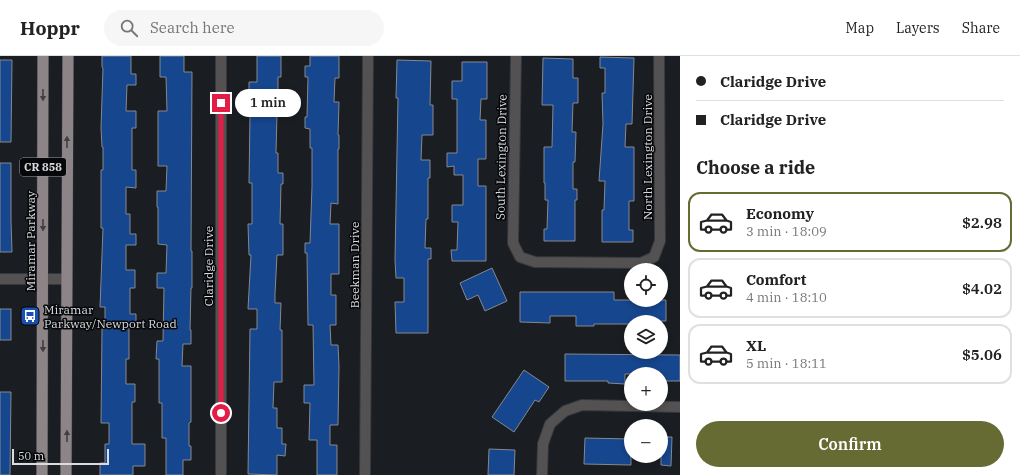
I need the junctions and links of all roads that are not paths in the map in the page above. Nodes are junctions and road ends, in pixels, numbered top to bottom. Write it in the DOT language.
graph roads {
  1 [pos="43,56"];
  2 [pos="68,56"];
  3 [pos="221,56"];
  4 [pos="368,56"];
  5 [pos="516,56"];
  6 [pos="659,56"];
  7 [pos="654,257"];
  8 [pos="0,278"];
  9 [pos="43,279"];
  10 [pos="67,279"];
  11 [pos="680,407"];
  12 [pos="42,475"];
  13 [pos="66,475"];
  14 [pos="221,475"];
  15 [pos="365,475"];
  16 [pos="542,475"];
  1 -- 9 [label="main road, Miramar Parkway / CR 858, one-way"];
  10 -- 2 [label="main road, CR 858, one-way"];
  3 -- 14 [label="street, Claridge Drive"];
  4 -- 15 [label="street, Beekman Drive"];
  5 -- 7 [label="street, South Lexington Drive"];
  6 -- 7 [label="street, North Lexington Drive"];
  8 -- 9 [label="street"];
  9 -- 10 [label="street"];
  9 -- 12 [label="main road, Miramar Parkway / CR 858, one-way"];
  13 -- 10 [label="main road, CR 858, one-way"];
  11 -- 16 [label="street"];
}
